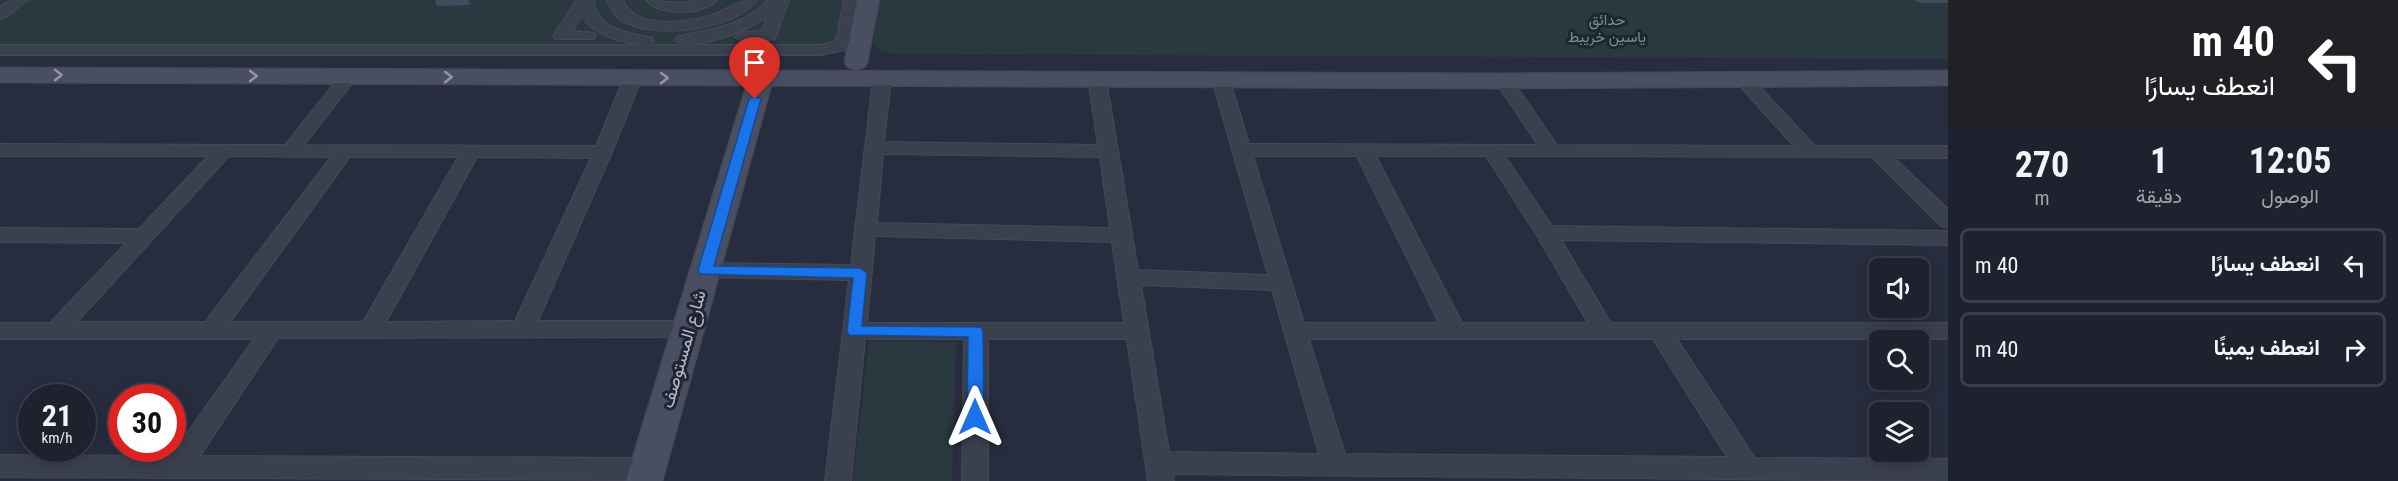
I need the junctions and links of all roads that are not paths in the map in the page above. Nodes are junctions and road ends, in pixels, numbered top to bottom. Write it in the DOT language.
graph roads {
  1 [pos="20,0"];
  2 [pos="585,0"];
  3 [pos="615,0"];
  4 [pos="709,0"];
  5 [pos="749,0"];
  6 [pos="779,0"];
  7 [pos="852,0"];
  8 [pos="868,0"];
  9 [pos="659,3"];
  10 [pos="0,14"];
  11 [pos="635,21"];
  12 [pos="669,26"];
  13 [pos="618,35"];
  14 [pos="658,41"];
  15 [pos="0,50"];
  16 [pos="0,58"];
  17 [pos="118,59"];
  18 [pos="856,62"];
  19 [pos="1948,64"];
  20 [pos="551,69"];
  21 [pos="1021,71"];
  22 [pos="1851,71"];
  23 [pos="0,75"];
  24 [pos="98,75"];
  25 [pos="349,76"];
  26 [pos="633,78"];
  27 [pos="761,78"];
  28 [pos="1948,78"];
  29 [pos="882,79"];
  30 [pos="1097,79"];
  31 [pos="1743,79"];
  32 [pos="1221,80"];
  33 [pos="1504,81"];
  34 [pos="874,148"];
  35 [pos="0,150"];
  36 [pos="1242,150"];
  37 [pos="1363,150"];
  38 [pos="224,151"];
  39 [pos="290,151"];
  40 [pos="345,151"];
  41 [pos="1108,151"];
  42 [pos="1492,151"];
  43 [pos="1551,151"];
  44 [pos="1809,151"];
  45 [pos="1876,151"];
  46 [pos="470,152"];
  47 [pos="603,152"];
  48 [pos="1948,152"];
  49 [pos="1948,220"];
  50 [pos="865,229"];
  51 [pos="1546,233"];
  52 [pos="0,235"];
  53 [pos="1122,235"];
  54 [pos="143,236"];
  55 [pos="1948,237"];
  56 [pos="705,270"];
  57 [pos="860,273"];
  58 [pos="1128,277"];
  59 [pos="1281,283"];
  60 [pos="523,329"];
  61 [pos="688,329"];
  62 [pos="272,330"];
  63 [pos="370,330"];
  64 [pos="0,331"];
  65 [pos="56,331"];
  66 [pos="211,331"];
  67 [pos="854,331"];
  68 [pos="976,331"];
  69 [pos="1137,331"];
  70 [pos="1296,331"];
  71 [pos="1455,331"];
  72 [pos="1604,331"];
  73 [pos="1660,331"];
  74 [pos="1948,332"];
  75 [pos="1335,465"];
  76 [pos="0,466"];
  77 [pos="179,466"];
  78 [pos="1748,468"];
  79 [pos="1948,470"];
  80 [pos="1159,472"];
  81 [pos="1848,474"];
  82 [pos="445,475"];
  83 [pos="646,475"];
  84 [pos="838,481"];
  85 [pos="975,481"];
  1 -- 10 [label="street"];
  2 -- 13 [label="street"];
  2 -- 13 [label="street"];
  3 -- 11 [label="street"];
  4 -- 9 [label="street"];
  5 -- 12 [label="street"];
  6 -- 14 [label="street"];
  7 -- 15 [label="street"];
  8 -- 18 [label="street"];
  9 -- 11 [label="street"];
  11 -- 12 [label="street"];
  12 -- 14 [label="street"];
  13 -- 14 [label="street"];
  16 -- 17 [label="street"];
  17 -- 20 [label="street"];
  17 -- 24 [label="street"];
  18 -- 20 [label="street"];
  18 -- 21 [label="street"];
  19 -- 22 [label="street"];
  25 -- 20 [label="street, one-way"];
  20 -- 26 [label="street"];
  21 -- 22 [label="street"];
  21 -- 29 [label="street"];
  21 -- 30 [label="street"];
  22 -- 28 [label="street"];
  22 -- 31 [label="street"];
  23 -- 24 [label="street, one-way"];
  24 -- 25 [label="street, one-way"];
  25 -- 39 [label="street"];
  26 -- 27 [label="street, one-way"];
  26 -- 47 [label="street"];
  27 -- 29 [label="street"];
  27 -- 56 [label="street, شارع المستوصف"];
  29 -- 34 [label="street"];
  30 -- 32 [label="street"];
  30 -- 41 [label="street"];
  31 -- 33 [label="street"];
  31 -- 44 [label="street"];
  32 -- 33 [label="street"];
  32 -- 36 [label="street"];
  33 -- 43 [label="street"];
  34 -- 41 [label="street"];
  34 -- 50 [label="street"];
  35 -- 38 [label="street"];
  36 -- 37 [label="street"];
  36 -- 59 [label="street"];
  37 -- 42 [label="street"];
  37 -- 71 [label="street"];
  38 -- 39 [label="street"];
  38 -- 54 [label="street"];
  39 -- 40 [label="street"];
  40 -- 46 [label="street"];
  40 -- 66 [label="street"];
  41 -- 53 [label="street"];
  42 -- 43 [label="street"];
  42 -- 51 [label="street"];
  43 -- 44 [label="street"];
  44 -- 45 [label="street"];
  45 -- 48 [label="street"];
  45 -- 49 [label="street"];
  46 -- 47 [label="street"];
  46 -- 63 [label="street"];
  47 -- 60 [label="street"];
  50 -- 53 [label="street"];
  50 -- 57 [label="street"];
  51 -- 55 [label="street"];
  51 -- 72 [label="street"];
  52 -- 54 [label="street"];
  53 -- 58 [label="street"];
  54 -- 65 [label="street"];
  56 -- 57 [label="street"];
  56 -- 61 [label="street, شارع المستوصف"];
  57 -- 67 [label="street"];
  58 -- 59 [label="street"];
  58 -- 69 [label="street"];
  59 -- 70 [label="street"];
  60 -- 61 [label="street"];
  60 -- 63 [label="street"];
  61 -- 83 [label="street, شارع المستوصف"];
  62 -- 63 [label="street"];
  62 -- 66 [label="street"];
  62 -- 77 [label="street"];
  64 -- 65 [label="street"];
  65 -- 66 [label="street"];
  67 -- 68 [label="street"];
  67 -- 84 [label="street"];
  68 -- 69 [label="street"];
  68 -- 85 [label="street"];
  69 -- 80 [label="street"];
  70 -- 71 [label="street"];
  70 -- 75 [label="street"];
  71 -- 72 [label="street"];
  72 -- 73 [label="street"];
  73 -- 74 [label="street"];
  73 -- 78 [label="street"];
  75 -- 78 [label="street"];
  75 -- 80 [label="street"];
  76 -- 77 [label="street"];
  77 -- 82 [label="street"];
  78 -- 81 [label="street"];
  79 -- 81 [label="street"];
  82 -- 83 [label="street"];
}
